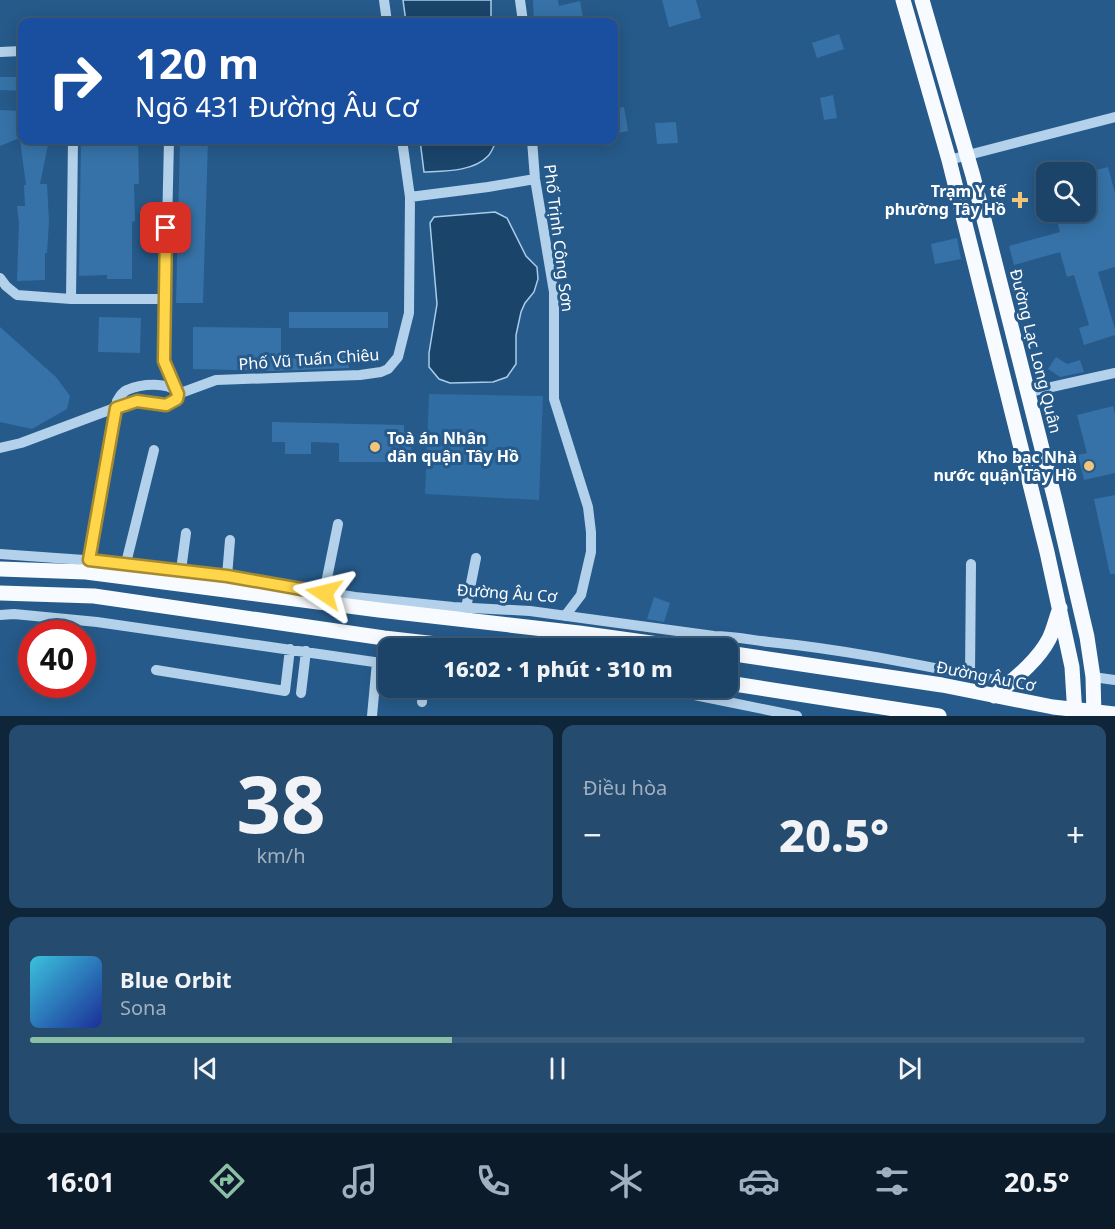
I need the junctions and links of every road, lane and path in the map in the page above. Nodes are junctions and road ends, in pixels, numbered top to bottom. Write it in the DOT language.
graph roads {
  1 [pos="384,0"];
  2 [pos="520,0"];
  3 [pos="903,0"];
  4 [pos="922,0"];
  5 [pos="386,18"];
  6 [pos="522,18"];
  7 [pos="18,51"];
  8 [pos="0,52"];
  9 [pos="1115,117"];
  10 [pos="74,144"];
  11 [pos="169,144"];
  12 [pos="403,144"];
  13 [pos="532,144"];
  14 [pos="967,155"];
  15 [pos="949,160"];
  16 [pos="535,178"];
  17 [pos="410,196"];
  18 [pos="0,278"];
  19 [pos="71,299"];
  20 [pos="164,300"];
  21 [pos="1115,373"];
  22 [pos="1029,392"];
  23 [pos="178,394"];
  24 [pos="116,408"];
  25 [pos="0,448"];
  26 [pos="154,450"];
  27 [pos="338,525"];
  28 [pos="186,533"];
  29 [pos="231,540"];
  30 [pos="0,554"];
  31 [pos="476,558"];
  32 [pos="126,563"];
  33 [pos="971,564"];
  34 [pos="88,566"];
  35 [pos="0,569"];
  36 [pos="182,570"];
  37 [pos="227,576"];
  38 [pos="0,593"];
  39 [pos="324,593"];
  40 [pos="466,608"];
  41 [pos="1060,608"];
  42 [pos="0,615"];
  43 [pos="565,616"];
  44 [pos="384,638"];
  45 [pos="565,638"];
  46 [pos="290,649"];
  47 [pos="306,651"];
  48 [pos="738,654"];
  49 [pos="378,662"];
  50 [pos="156,670"];
  51 [pos="970,675"];
  52 [pos="1093,677"];
  53 [pos="1115,680"];
  54 [pos="1010,682"];
  55 [pos="738,685"];
  56 [pos="378,687"];
  57 [pos="301,693"];
  58 [pos="994,696"];
  59 [pos="422,698"];
  60 [pos="709,698"];
  61 [pos="422,702"];
  62 [pos="1075,713"];
  63 [pos="1094,713"];
  64 [pos="1115,714"];
  65 [pos="372,716"];
  66 [pos="797,716"];
  67 [pos="939,716"];
  1 -- 5 [label="street"];
  2 -- 6 [label="street"];
  3 -- 15 [label="main road"];
  4 -- 14 [label="main road, Đường Lạc Long Quân"];
  7 -- 8 [label="street"];
  9 -- 14 [label="street"];
  10 -- 19 [label="street"];
  11 -- 20 [label="street"];
  12 -- 17 [label="street, Phố Vũ Tuấn Chiêu"];
  13 -- 16 [label="street, Phố Trịnh Công Sơn"];
  14 -- 15 [label="street"];
  14 -- 22 [label="main road, Đường Lạc Long Quân"];
  15 -- 41 [label="main road"];
  16 -- 17 [label="street"];
  16 -- 43 [label="street, Phố Trịnh Công Sơn"];
  17 -- 23 [label="street, Phố Vũ Tuấn Chiêu"];
  18 -- 19 [label="street"];
  19 -- 20 [label="street"];
  20 -- 23 [label="street"];
  21 -- 22 [label="street"];
  22 -- 52 [label="main road, Đường Lạc Long Quân"];
  23 -- 24 [label="street, Phố Vũ Tuấn Chiêu"];
  23 -- 24 [label="street"];
  24 -- 25 [label="street"];
  24 -- 34 [label="street"];
  26 -- 32 [label="street"];
  27 -- 39 [label="street"];
  28 -- 36 [label="street"];
  29 -- 37 [label="street"];
  30 -- 34 [label="street, Đường Âu Cơ"];
  31 -- 40 [label="street"];
  32 -- 34 [label="street, Đường Âu Cơ"];
  32 -- 36 [label="street, Đường Âu Cơ"];
  33 -- 51 [label="street"];
  34 -- 35 [label="main road, Đường Âu Cơ"];
  34 -- 45 [label="main road, Đường Âu Cơ"];
  36 -- 37 [label="street, Đường Âu Cơ"];
  37 -- 39 [label="street, Đường Âu Cơ"];
  38 -- 44 [label="main road"];
  39 -- 40 [label="street, Đường Âu Cơ"];
  40 -- 43 [label="street, Đường Âu Cơ"];
  41 -- 54 [label="main road"];
  41 -- 62 [label="main road"];
  42 -- 46 [label="street"];
  43 -- 51 [label="street, Đường Âu Cơ"];
  46 -- 47 [label="street"];
  46 -- 50 [label="street"];
  47 -- 49 [label="street"];
  47 -- 57 [label="street"];
  48 -- 58 [label="main road, Đường Âu Cơ"];
  51 -- 54 [label="street, Đường Âu Cơ"];
  52 -- 53 [label="street"];
  52 -- 63 [label="main road, Đường Lạc Long Quân"];
  54 -- 58 [label="main road"];
  55 -- 67 [label="main road"];
  56 -- 65 [label="street"];
  58 -- 62 [label="main road, Đường Âu Cơ"];
  59 -- 61 [label="street"];
  60 -- 66 [label="street"];
  62 -- 63 [label="main road, Đường Âu Cơ"];
  63 -- 64 [label="main road, Đường Âu Cơ"];
}
